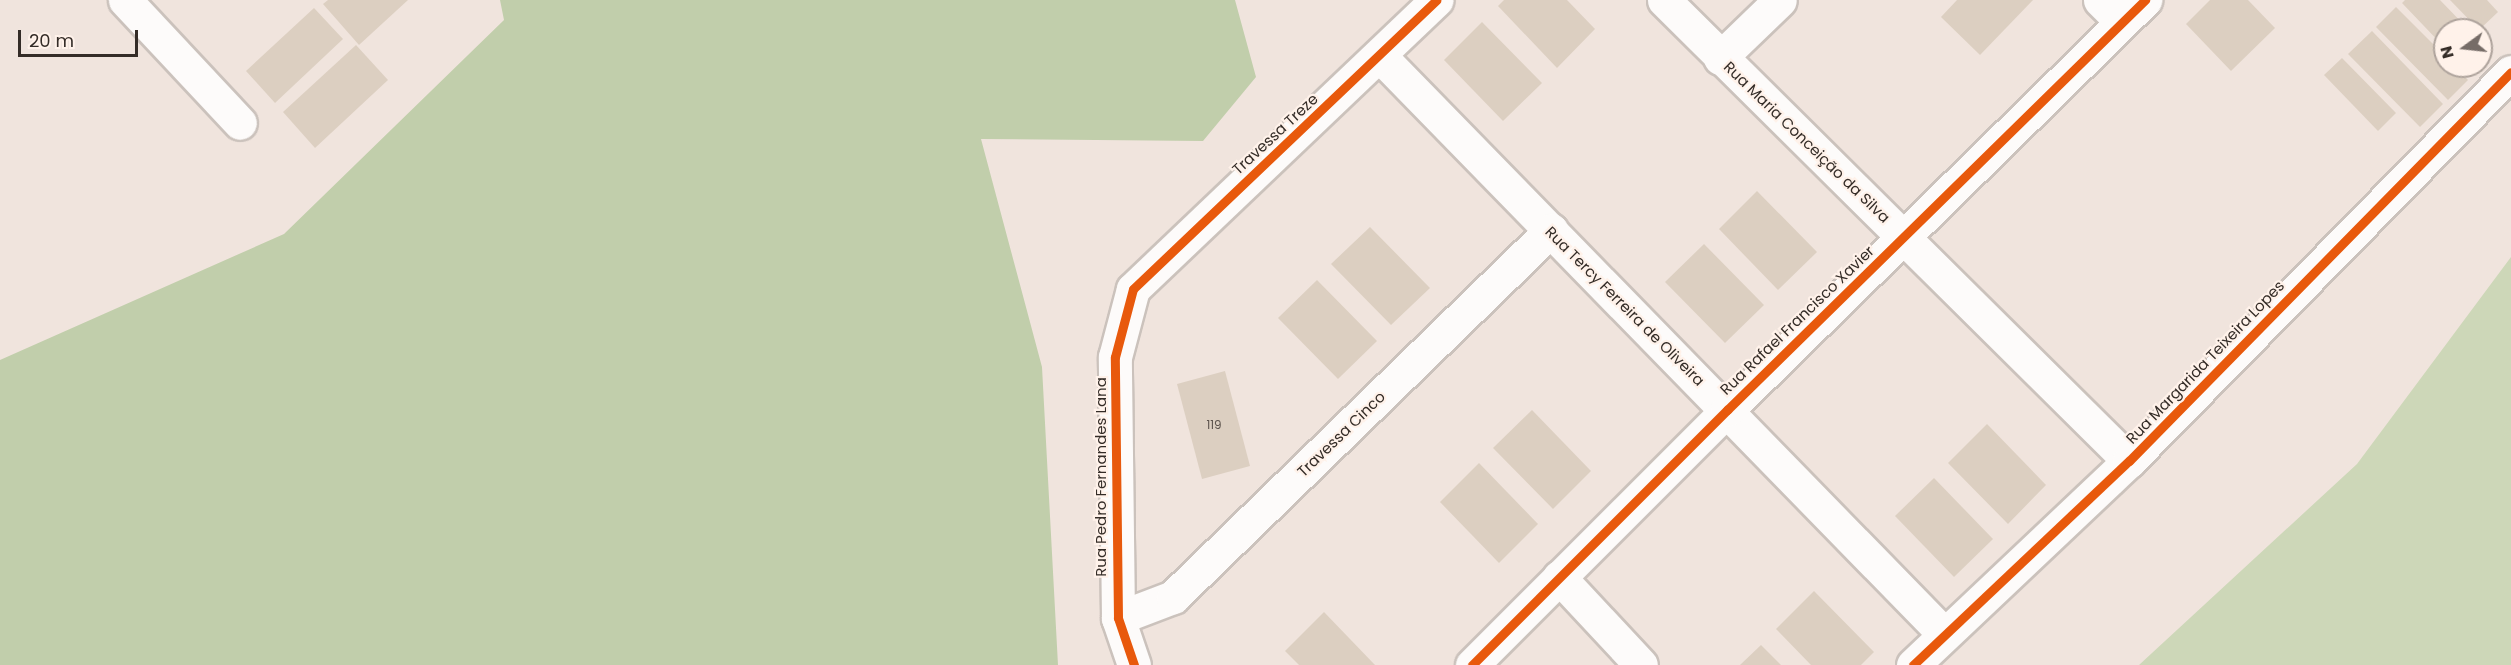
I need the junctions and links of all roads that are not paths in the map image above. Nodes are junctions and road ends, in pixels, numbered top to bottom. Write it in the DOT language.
graph roads {
  1 [pos="125,0"];
  2 [pos="1436,0"];
  3 [pos="1664,0"];
  4 [pos="1780,0"];
  5 [pos="2123,7"];
  6 [pos="1380,56"];
  7 [pos="1720,58"];
  8 [pos="2511,72"];
  9 [pos="240,123"];
  10 [pos="1551,230"];
  11 [pos="1904,236"];
  12 [pos="1133,289"];
  13 [pos="1727,410"];
  14 [pos="2129,461"];
  15 [pos="1560,577"];
  16 [pos="1118,618"];
  17 [pos="1944,634"];
  18 [pos="1134,665"];
  19 [pos="1472,665"];
  20 [pos="1641,665"];
  21 [pos="1913,665"];
  1 -- 9 [label="street"];
  2 -- 6 [label="street, Travessa Treze"];
  3 -- 7 [label="street, Rua Maria Conceição da Silva"];
  4 -- 7 [label="street"];
  5 -- 11 [label="street, Rua Rafael Francisco Xavier"];
  6 -- 10 [label="street, Rua Tercy Ferreira de Oliveira"];
  6 -- 12 [label="street, Travessa Treze"];
  7 -- 11 [label="street, Rua Maria Conceição da Silva"];
  8 -- 14 [label="street, Rua Margarida Teixeira Lopes"];
  10 -- 13 [label="street, Rua Tercy Ferreira de Oliveira"];
  10 -- 16 [label="street, Travessa Cinco"];
  11 -- 13 [label="street, Rua Rafael Francisco Xavier"];
  11 -- 14 [label="street, Rua Maria Conceição da Silva"];
  12 -- 16 [label="street, Rua Pedro Fernandes Lana"];
  13 -- 15 [label="street, Rua Rafael Francisco Xavier"];
  13 -- 17 [label="street, Rua Tercy Ferreira de Oliveira"];
  14 -- 17 [label="street, Rua Margarida Teixeira Lopes"];
  15 -- 19 [label="street, Rua Rafael Francisco Xavier"];
  15 -- 20 [label="street"];
  16 -- 18 [label="street, Rua Pedro Fernandes Lana"];
  17 -- 21 [label="street, Rua Margarida Teixeira Lopes"];
}
